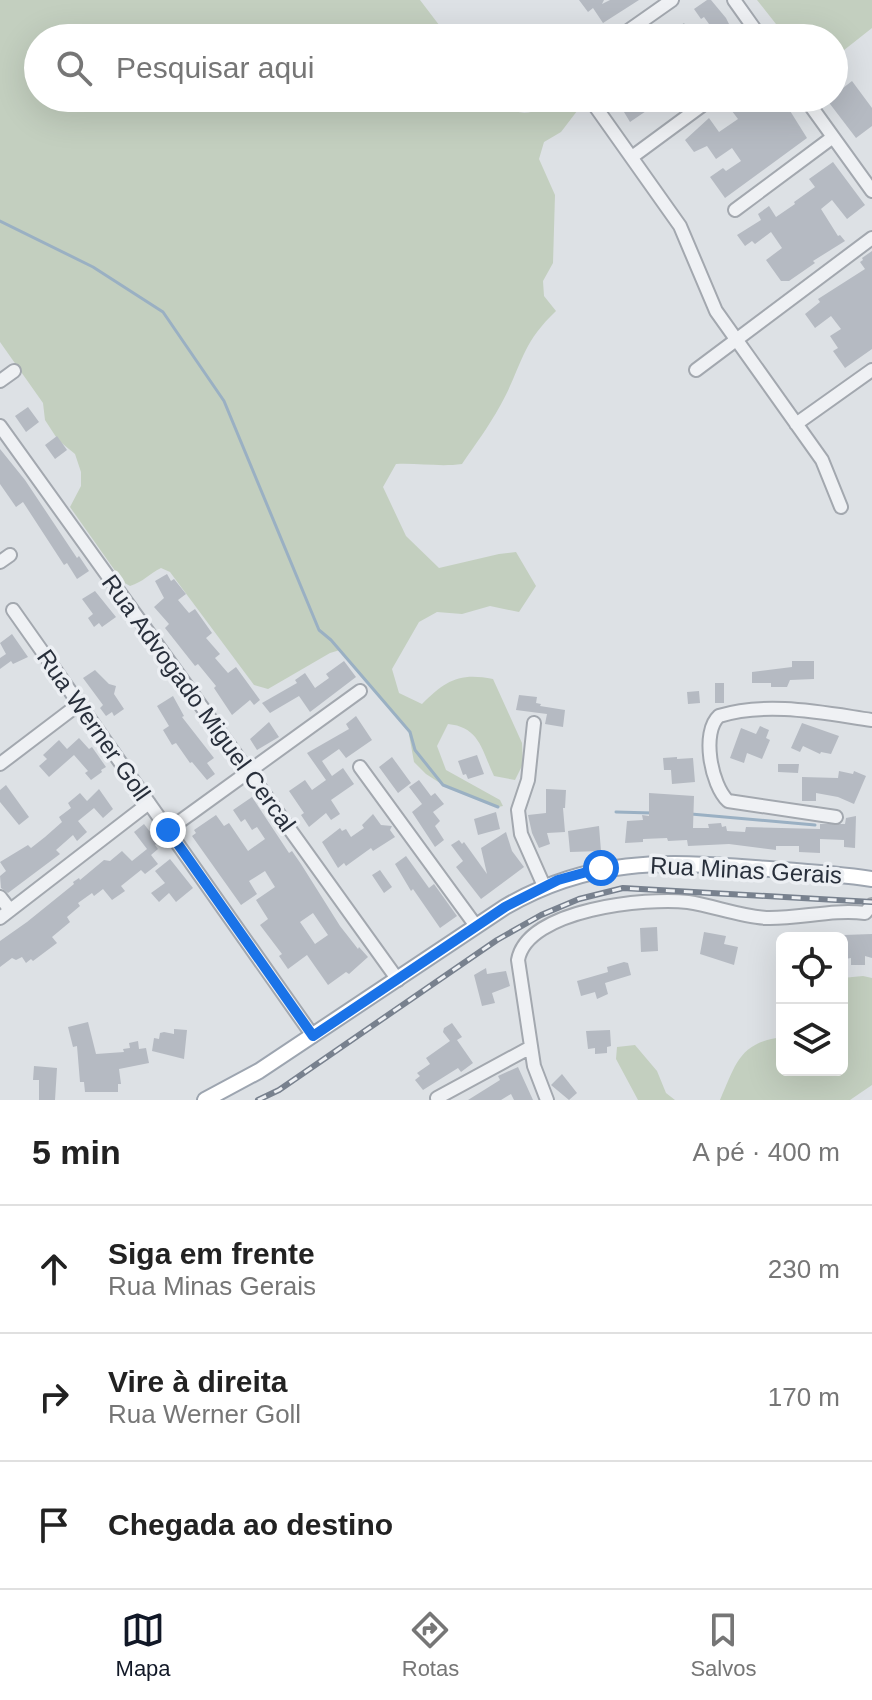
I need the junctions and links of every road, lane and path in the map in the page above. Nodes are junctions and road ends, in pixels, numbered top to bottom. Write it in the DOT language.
graph roads {
  1 [pos="672,0"];
  2 [pos="734,0"];
  3 [pos="638,24"];
  4 [pos="751,24"];
  5 [pos="599,112"];
  6 [pos="693,112"];
  7 [pos="815,112"];
  8 [pos="833,137"];
  9 [pos="632,157"];
  10 [pos="872,191"];
  11 [pos="735,210"];
  12 [pos="872,238"];
  13 [pos="736,341"];
  14 [pos="696,370"];
  15 [pos="872,370"];
  16 [pos="14,371"];
  17 [pos="0,381"];
  18 [pos="796,424"];
  19 [pos="0,426"];
  20 [pos="841,507"];
  21 [pos="13,610"];
  22 [pos="360,691"];
  23 [pos="79,704"];
  24 [pos="872,720"];
  25 [pos="534,723"];
  26 [pos="0,764"];
  27 [pos="360,767"];
  28 [pos="248,771"];
  29 [pos="149,803"];
  30 [pos="836,817"];
  31 [pos="168,830"];
  32 [pos="872,879"];
  33 [pos="544,886"];
  34 [pos="0,897"];
  35 [pos="870,911"];
  36 [pos="5,914"];
  37 [pos="476,926"];
  38 [pos="398,980"];
  39 [pos="313,1036"];
  40 [pos="531,1047"];
  41 [pos="220,1096"];
  42 [pos="437,1098"];
  43 [pos="205,1100"];
  44 [pos="547,1100"];
  1 -- 3 [label="street"];
  2 -- 4 [label="street"];
  5 -- 9 [label="street"];
  6 -- 9 [label="street"];
  7 -- 8 [label="street"];
  8 -- 10 [label="street"];
  8 -- 11 [label="street"];
  9 -- 13 [label="street"];
  12 -- 13 [label="street"];
  13 -- 14 [label="street"];
  13 -- 18 [label="street"];
  15 -- 18 [label="street"];
  16 -- 17 [label="street"];
  18 -- 20 [label="street"];
  19 -- 28 [label="street, Rua Advogado Miguel Cercal"];
  21 -- 23 [label="street, Rua Werner Goll"];
  22 -- 28 [label="street"];
  23 -- 26 [label="street"];
  23 -- 29 [label="street, Rua Werner Goll"];
  24 -- 30 [label="street"];
  25 -- 33 [label="street"];
  27 -- 37 [label="street"];
  28 -- 31 [label="street"];
  28 -- 38 [label="street, Rua Advogado Miguel Cercal"];
  29 -- 31 [label="street, Rua Werner Goll"];
  29 -- 36 [label="street"];
  31 -- 39 [label="street, Rua Werner Goll"];
  32 -- 33 [label="main road, Rua Minas Gerais"];
  33 -- 37 [label="main road, Rua Minas Gerais"];
  34 -- 36 [label="street"];
  35 -- 40 [label="street"];
  37 -- 38 [label="main road, Rua Minas Gerais"];
  38 -- 39 [label="main road, Rua Minas Gerais"];
  39 -- 41 [label="main road, Rua Minas Gerais"];
  40 -- 42 [label="street"];
  40 -- 44 [label="street"];
  41 -- 43 [label="main road, Rua Minas Gerais"];
}
